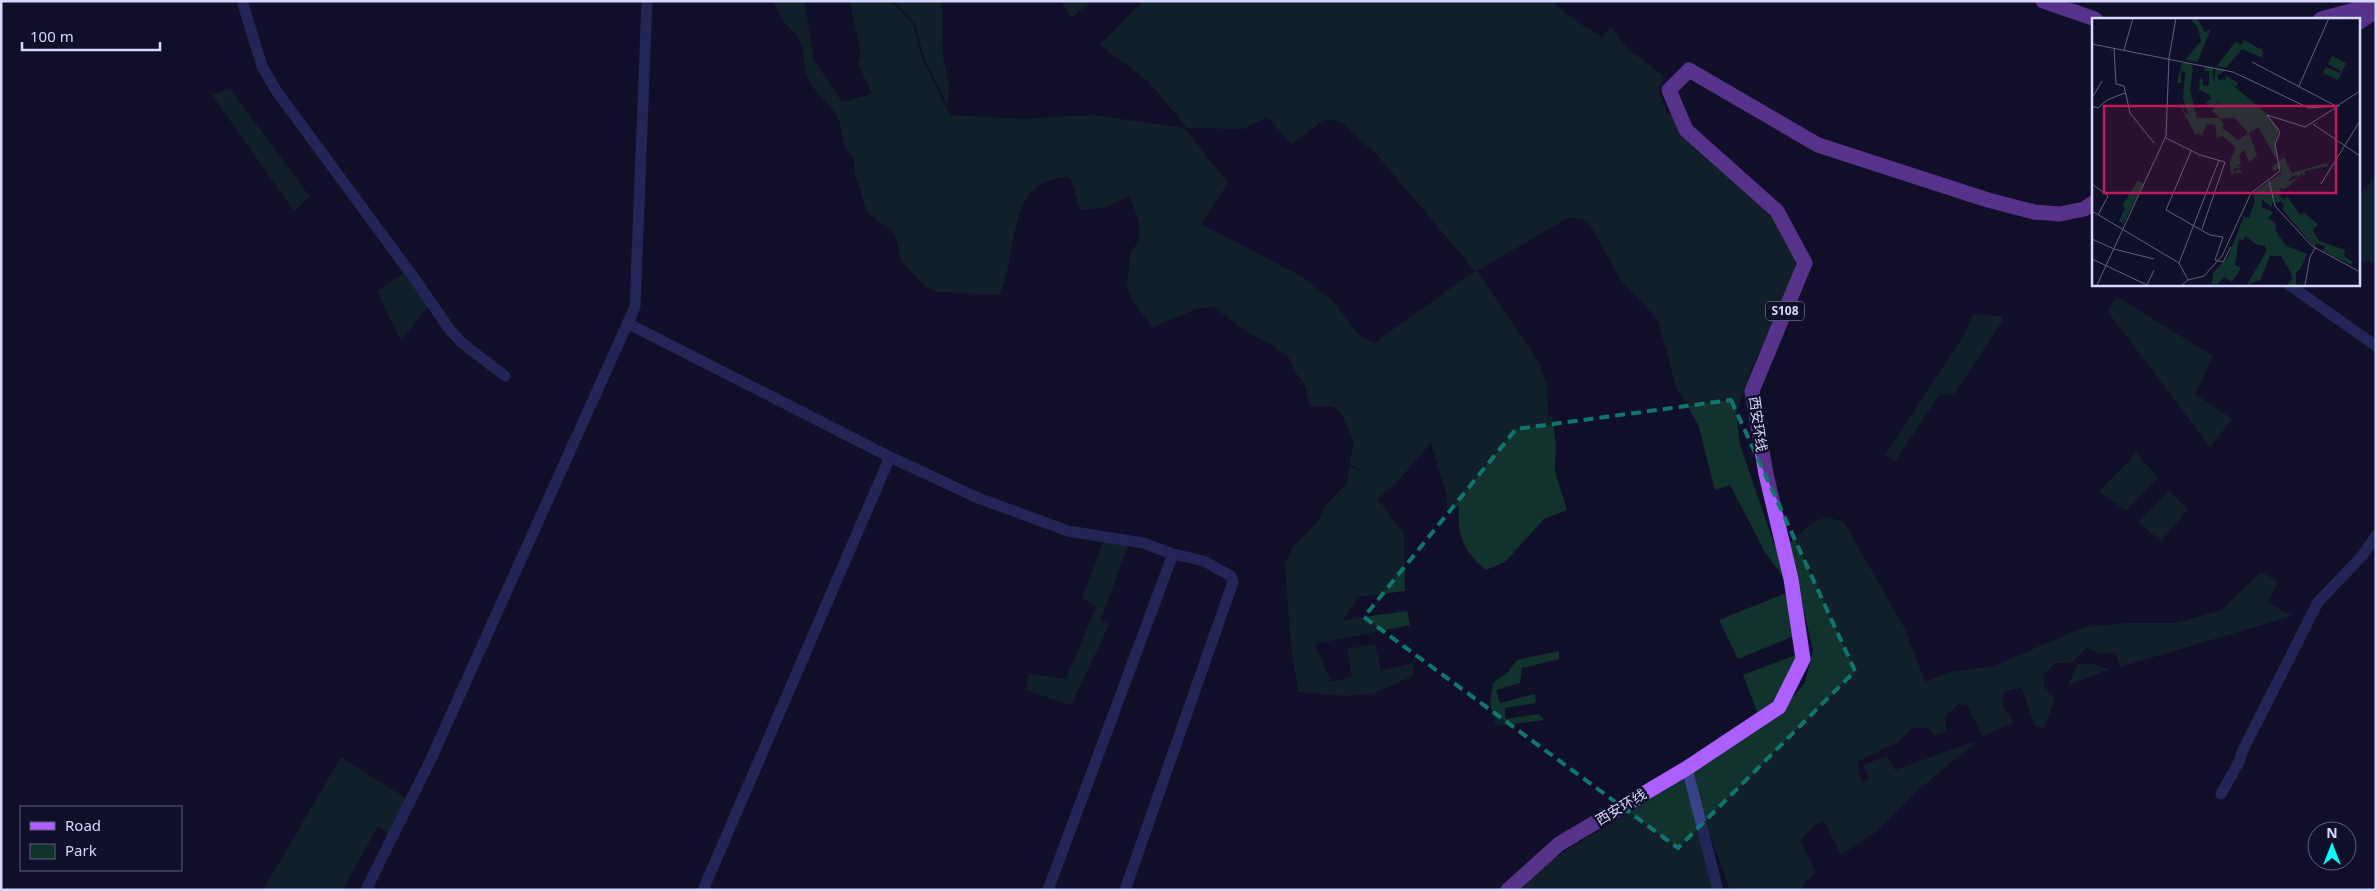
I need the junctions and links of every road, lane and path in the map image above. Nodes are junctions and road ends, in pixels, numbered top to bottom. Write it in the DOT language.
graph roads {
  1 [pos="242,1"];
  2 [pos="647,1"];
  3 [pos="2043,1"];
  4 [pos="2376,4"];
  5 [pos="2376,11"];
  6 [pos="2092,18"];
  7 [pos="2325,18"];
  8 [pos="2360,22"];
  9 [pos="2092,204"];
  10 [pos="2289,285"];
  11 [pos="627,323"];
  12 [pos="2376,346"];
  13 [pos="505,376"];
  14 [pos="890,457"];
  15 [pos="2376,536"];
  16 [pos="1173,554"];
  17 [pos="1687,768"];
  18 [pos="2221,794"];
  19 [pos="366,890"];
  20 [pos="703,890"];
  21 [pos="1048,890"];
  22 [pos="1125,890"];
  23 [pos="1508,890"];
  24 [pos="1718,890"];
  1 -- 13 [label="street"];
  2 -- 11 [label="street"];
  3 -- 6 [label="main road"];
  4 -- 7 [label="main road"];
  5 -- 8 [label="main road"];
  9 -- 17 [label="main road, 西安环线 / S108"];
  10 -- 12 [label="street"];
  11 -- 14 [label="street"];
  11 -- 19 [label="street"];
  14 -- 16 [label="street"];
  14 -- 20 [label="street"];
  15 -- 18 [label="street"];
  16 -- 21 [label="street"];
  16 -- 22 [label="street"];
  17 -- 23 [label="main road, 西安环线 / S108"];
  17 -- 24 [label="street"];
}
